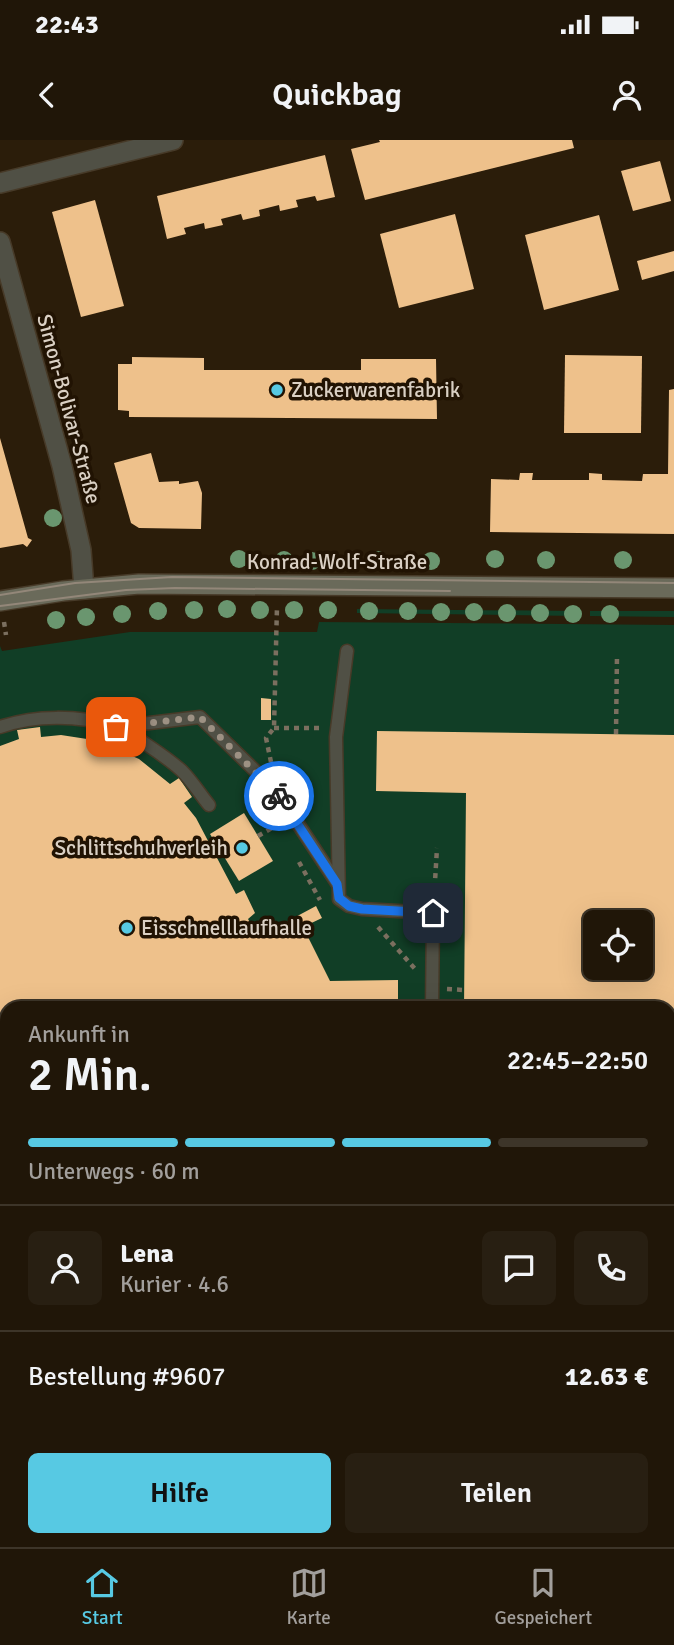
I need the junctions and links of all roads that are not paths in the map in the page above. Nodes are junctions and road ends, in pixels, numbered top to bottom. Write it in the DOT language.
graph roads {
  1 [pos="173,140"];
  2 [pos="0,183"];
  3 [pos="0,242"];
  4 [pos="674,588"];
  5 [pos="84,589"];
  6 [pos="0,601"];
  7 [pos="347,651"];
  8 [pos="0,727"];
  9 [pos="116,727"];
  10 [pos="209,805"];
  11 [pos="337,884"];
  12 [pos="432,1001"];
  1 -- 2 [label="street"];
  3 -- 5 [label="street, Simon-Bolivar-Straße"];
  4 -- 5 [label="main road, Konrad-Wolf-Straße"];
  5 -- 6 [label="main road, Konrad-Wolf-Straße"];
  7 -- 11 [label="lane"];
  8 -- 9 [label="lane"];
  9 -- 10 [label="lane"];
  9 -- 11 [label="lane"];
  11 -- 12 [label="lane"];
}
